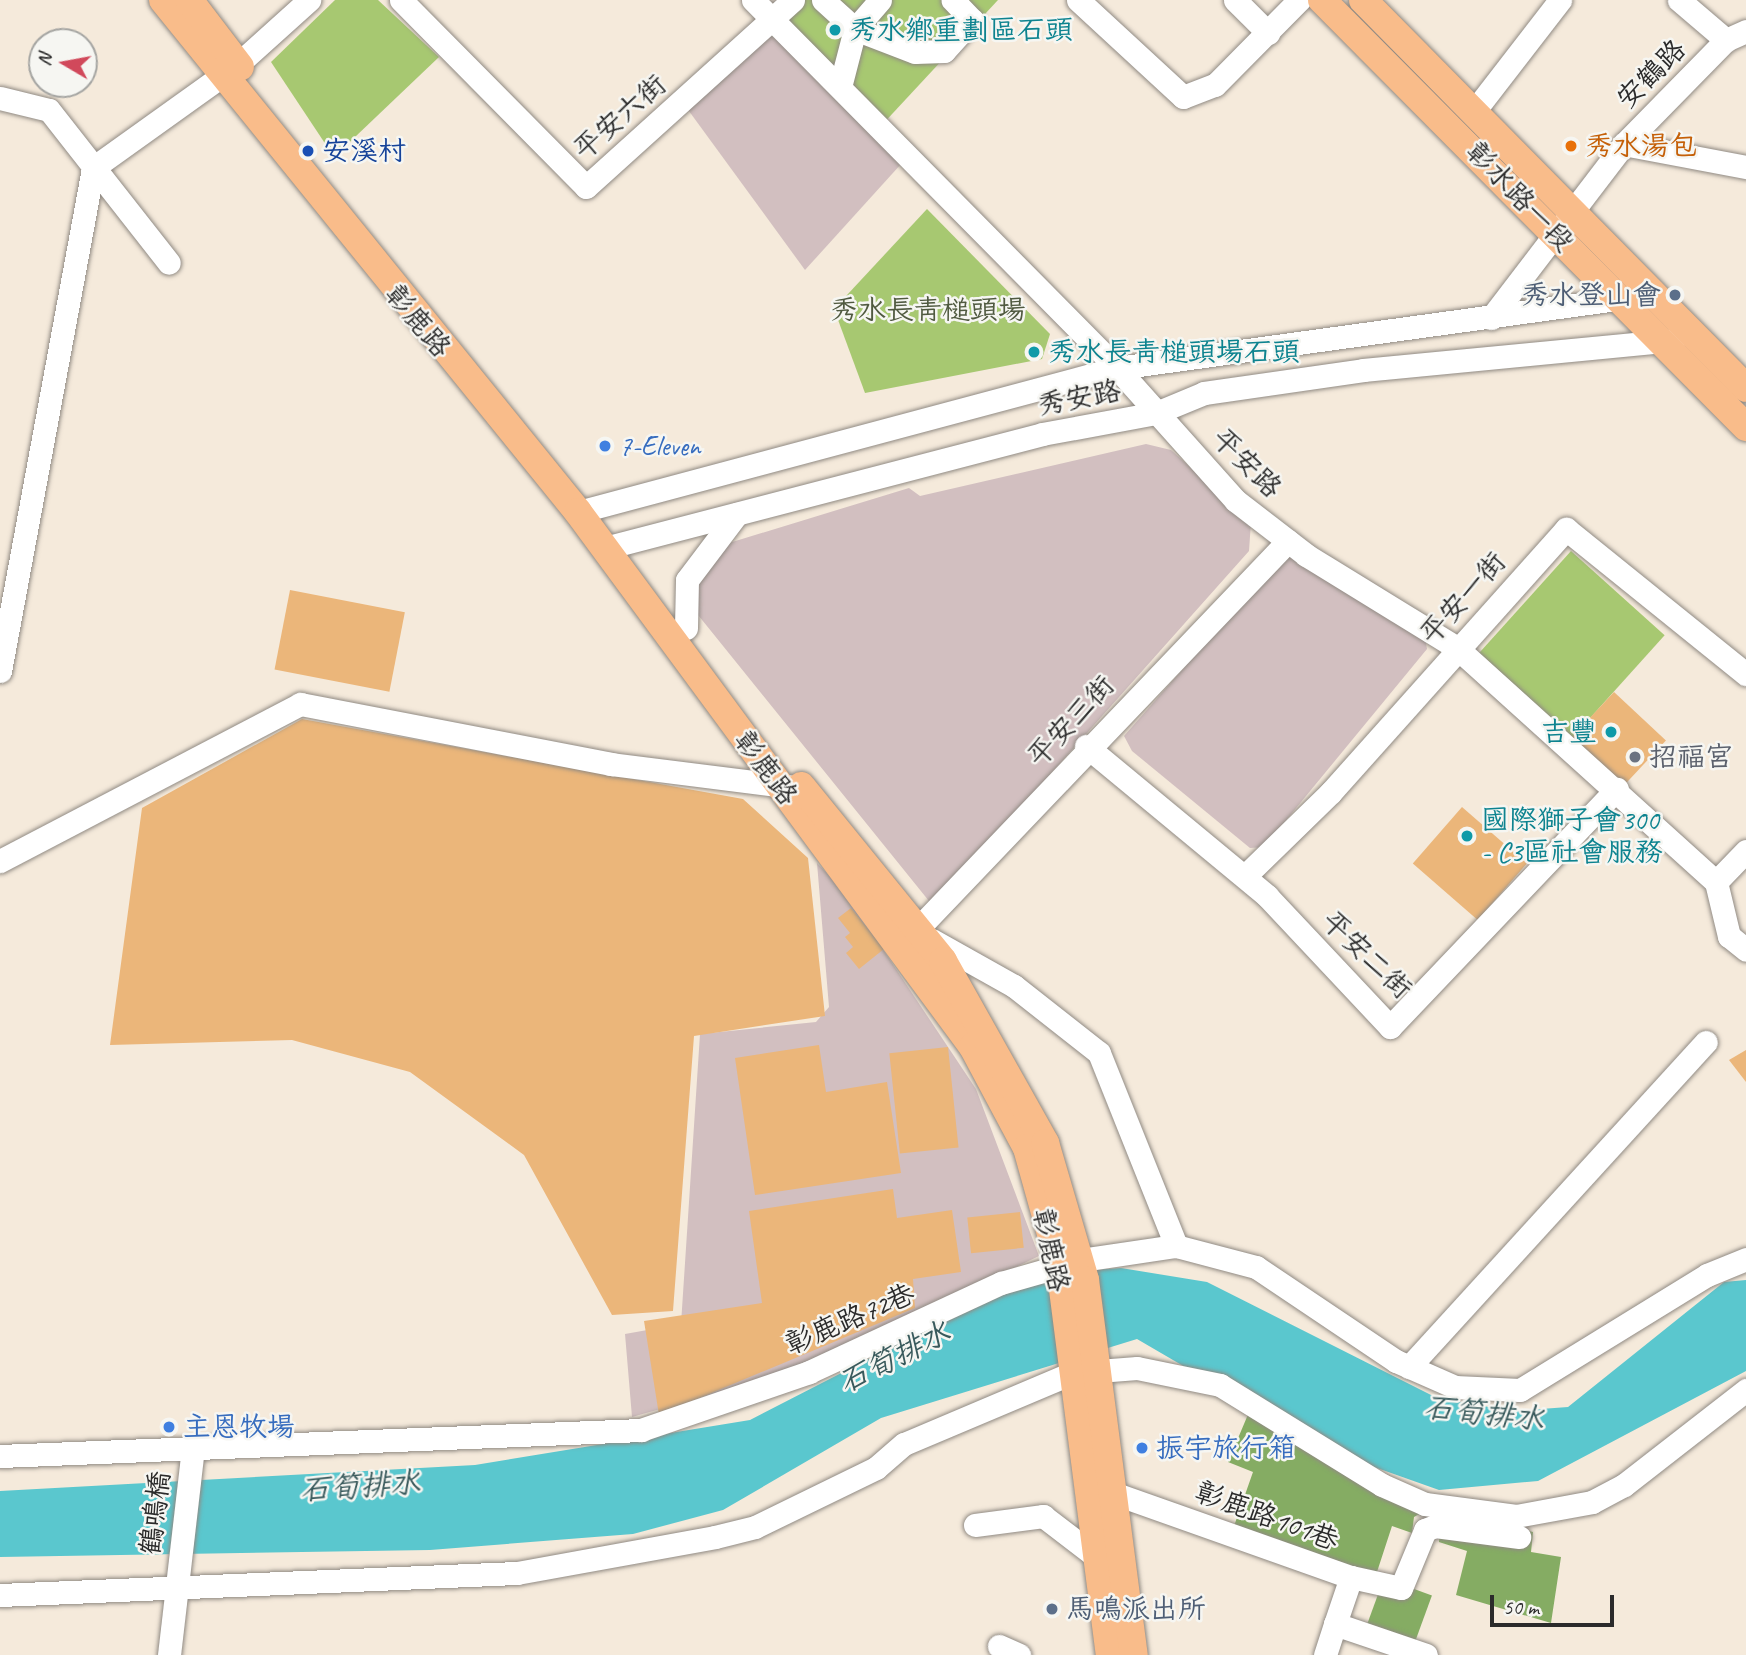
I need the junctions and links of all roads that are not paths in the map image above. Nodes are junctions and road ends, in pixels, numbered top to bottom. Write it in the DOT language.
graph roads {
  1 [pos="163,0"];
  2 [pos="189,0"];
  3 [pos="309,0"];
  4 [pos="401,0"];
  5 [pos="753,0"];
  6 [pos="793,0"];
  7 [pos="823,0"];
  8 [pos="880,0"];
  9 [pos="953,0"];
  10 [pos="1078,0"];
  11 [pos="1235,0"];
  12 [pos="1298,0"];
  13 [pos="1322,0"];
  14 [pos="1363,0"];
  15 [pos="1560,0"];
  16 [pos="1679,0"];
  17 [pos="773,22"];
  18 [pos="855,29"];
  19 [pos="1268,33"];
  20 [pos="1736,35"];
  21 [pos="230,69"];
  22 [pos="840,87"];
  23 [pos="0,98"];
  24 [pos="1475,110"];
  25 [pos="1624,144"];
  26 [pos="1746,167"];
  27 [pos="93,168"];
  28 [pos="1574,213"];
  29 [pos="1555,234"];
  30 [pos="169,263"];
  31 [pos="1655,294"];
  32 [pos="1620,298"];
  33 [pos="1492,318"];
  34 [pos="1696,336"];
  35 [pos="1661,342"];
  36 [pos="1117,368"];
  37 [pos="1742,383"];
  38 [pos="1704,389"];
  39 [pos="1156,413"];
  40 [pos="1746,427"];
  41 [pos="588,509"];
  42 [pos="737,514"];
  43 [pos="1288,541"];
  44 [pos="614,545"];
  45 [pos="686,628"];
  46 [pos="1457,648"];
  47 [pos="0,671"];
  48 [pos="1746,674"];
  49 [pos="1086,746"];
  50 [pos="790,787"];
  51 [pos="1617,789"];
  52 [pos="1746,850"];
  53 [pos="0,860"];
  54 [pos="1245,876"];
  55 [pos="1716,882"];
  56 [pos="911,938"];
  57 [pos="1746,950"];
  58 [pos="1706,1042"];
  59 [pos="1177,1245"];
  60 [pos="1746,1259"];
  61 [pos="1071,1273"];
  62 [pos="1083,1367"];
  63 [pos="1409,1367"];
  64 [pos="1746,1390"];
  65 [pos="193,1447"];
  66 [pos="0,1456"];
  67 [pos="1116,1493"];
  68 [pos="975,1525"];
  69 [pos="1519,1537"];
  70 [pos="1099,1559"];
  71 [pos="1351,1577"];
  72 [pos="176,1586"];
  73 [pos="0,1595"];
  74 [pos="1335,1624"];
  75 [pos="169,1655"];
  76 [pos="1110,1655"];
  77 [pos="1134,1655"];
  78 [pos="1325,1655"];
  79 [pos="1426,1655"];
  1 -- 21 [label="main road, 彰鹿路"];
  2 -- 21 [label="main road, 彰鹿路"];
  3 -- 21 [label="street"];
  4 -- 17 [label="street, 平安六街"];
  5 -- 17 [label="street, 平安路"];
  6 -- 17 [label="street, 平安六街"];
  7 -- 18 [label="street"];
  8 -- 18 [label="street"];
  9 -- 18 [label="street"];
  10 -- 19 [label="street"];
  11 -- 19 [label="street"];
  12 -- 19 [label="street"];
  13 -- 29 [label="main road, 彰水路一段"];
  14 -- 24 [label="main road, 彰水路一段"];
  15 -- 24 [label="street"];
  16 -- 20 [label="street"];
  17 -- 22 [label="street, 平安路"];
  18 -- 22 [label="street"];
  20 -- 25 [label="street, 安鶴路"];
  21 -- 27 [label="street"];
  21 -- 41 [label="main road, 彰鹿路"];
  22 -- 36 [label="street, 平安路"];
  23 -- 27 [label="street"];
  24 -- 28 [label="main road, 彰水路一段"];
  25 -- 26 [label="street"];
  25 -- 28 [label="street, 安鶴路"];
  27 -- 30 [label="street"];
  27 -- 47 [label="street"];
  28 -- 29 [label="street, 安鶴路"];
  28 -- 31 [label="main road, 彰水路一段"];
  29 -- 32 [label="main road, 彰水路一段"];
  29 -- 33 [label="street, 安鶴路"];
  31 -- 32 [label="street, 秀安路"];
  31 -- 34 [label="main road, 彰水路一段"];
  32 -- 33 [label="street, 秀安路"];
  32 -- 35 [label="main road, 彰水路一段"];
  33 -- 36 [label="street, 秀安路"];
  34 -- 35 [label="street, 秀安路"];
  34 -- 37 [label="main road, 彰水路一段"];
  35 -- 38 [label="main road, 彰水路一段"];
  35 -- 39 [label="street, 秀安路"];
  36 -- 39 [label="street, 平安路"];
  36 -- 41 [label="street, 秀安路"];
  37 -- 38 [label="street"];
  38 -- 40 [label="main road, 彰水路一段"];
  39 -- 42 [label="street, 秀安路"];
  39 -- 43 [label="street, 平安路"];
  41 -- 44 [label="main road, 彰鹿路"];
  42 -- 44 [label="street, 秀安路"];
  42 -- 45 [label="street"];
  43 -- 46 [label="street, 平安路"];
  43 -- 49 [label="street, 平安三街"];
  44 -- 45 [label="main road, 彰鹿路"];
  44 -- 50 [label="main road, 彰鹿路"];
  45 -- 50 [label="main road, 彰鹿路"];
  46 -- 48 [label="street, 平安一街"];
  46 -- 51 [label="street, 平安路"];
  46 -- 54 [label="street, 平安一街"];
  49 -- 54 [label="street, 平安二街"];
  49 -- 56 [label="street, 平安三街"];
  50 -- 53 [label="street"];
  50 -- 56 [label="main road, 彰鹿路"];
  51 -- 54 [label="street, 平安二街"];
  51 -- 55 [label="street, 平安路"];
  52 -- 55 [label="street"];
  55 -- 57 [label="street"];
  56 -- 59 [label="street"];
  56 -- 61 [label="main road, 彰鹿路"];
  58 -- 63 [label="street"];
  59 -- 61 [label="street, 彰鹿路72巷"];
  59 -- 63 [label="street"];
  60 -- 63 [label="street"];
  61 -- 62 [label="main road, 彰鹿路"];
  61 -- 65 [label="street, 彰鹿路72巷"];
  62 -- 64 [label="street"];
  62 -- 67 [label="main road, 彰鹿路"];
  62 -- 70 [label="main road, 彰鹿路"];
  62 -- 72 [label="street"];
  65 -- 66 [label="street, 彰鹿路72巷"];
  65 -- 72 [label="street, 鶴鳴橋"];
  67 -- 71 [label="street, 彰鹿路101巷"];
  67 -- 77 [label="main road, 彰鹿路"];
  68 -- 70 [label="street"];
  69 -- 71 [label="street"];
  70 -- 76 [label="main road, 彰鹿路"];
  71 -- 74 [label="street, 彰鹿路101巷"];
  72 -- 73 [label="street"];
  72 -- 75 [label="street, 鶴鳴橋"];
  74 -- 78 [label="street, 彰鹿路101巷"];
  74 -- 79 [label="street"];
}
